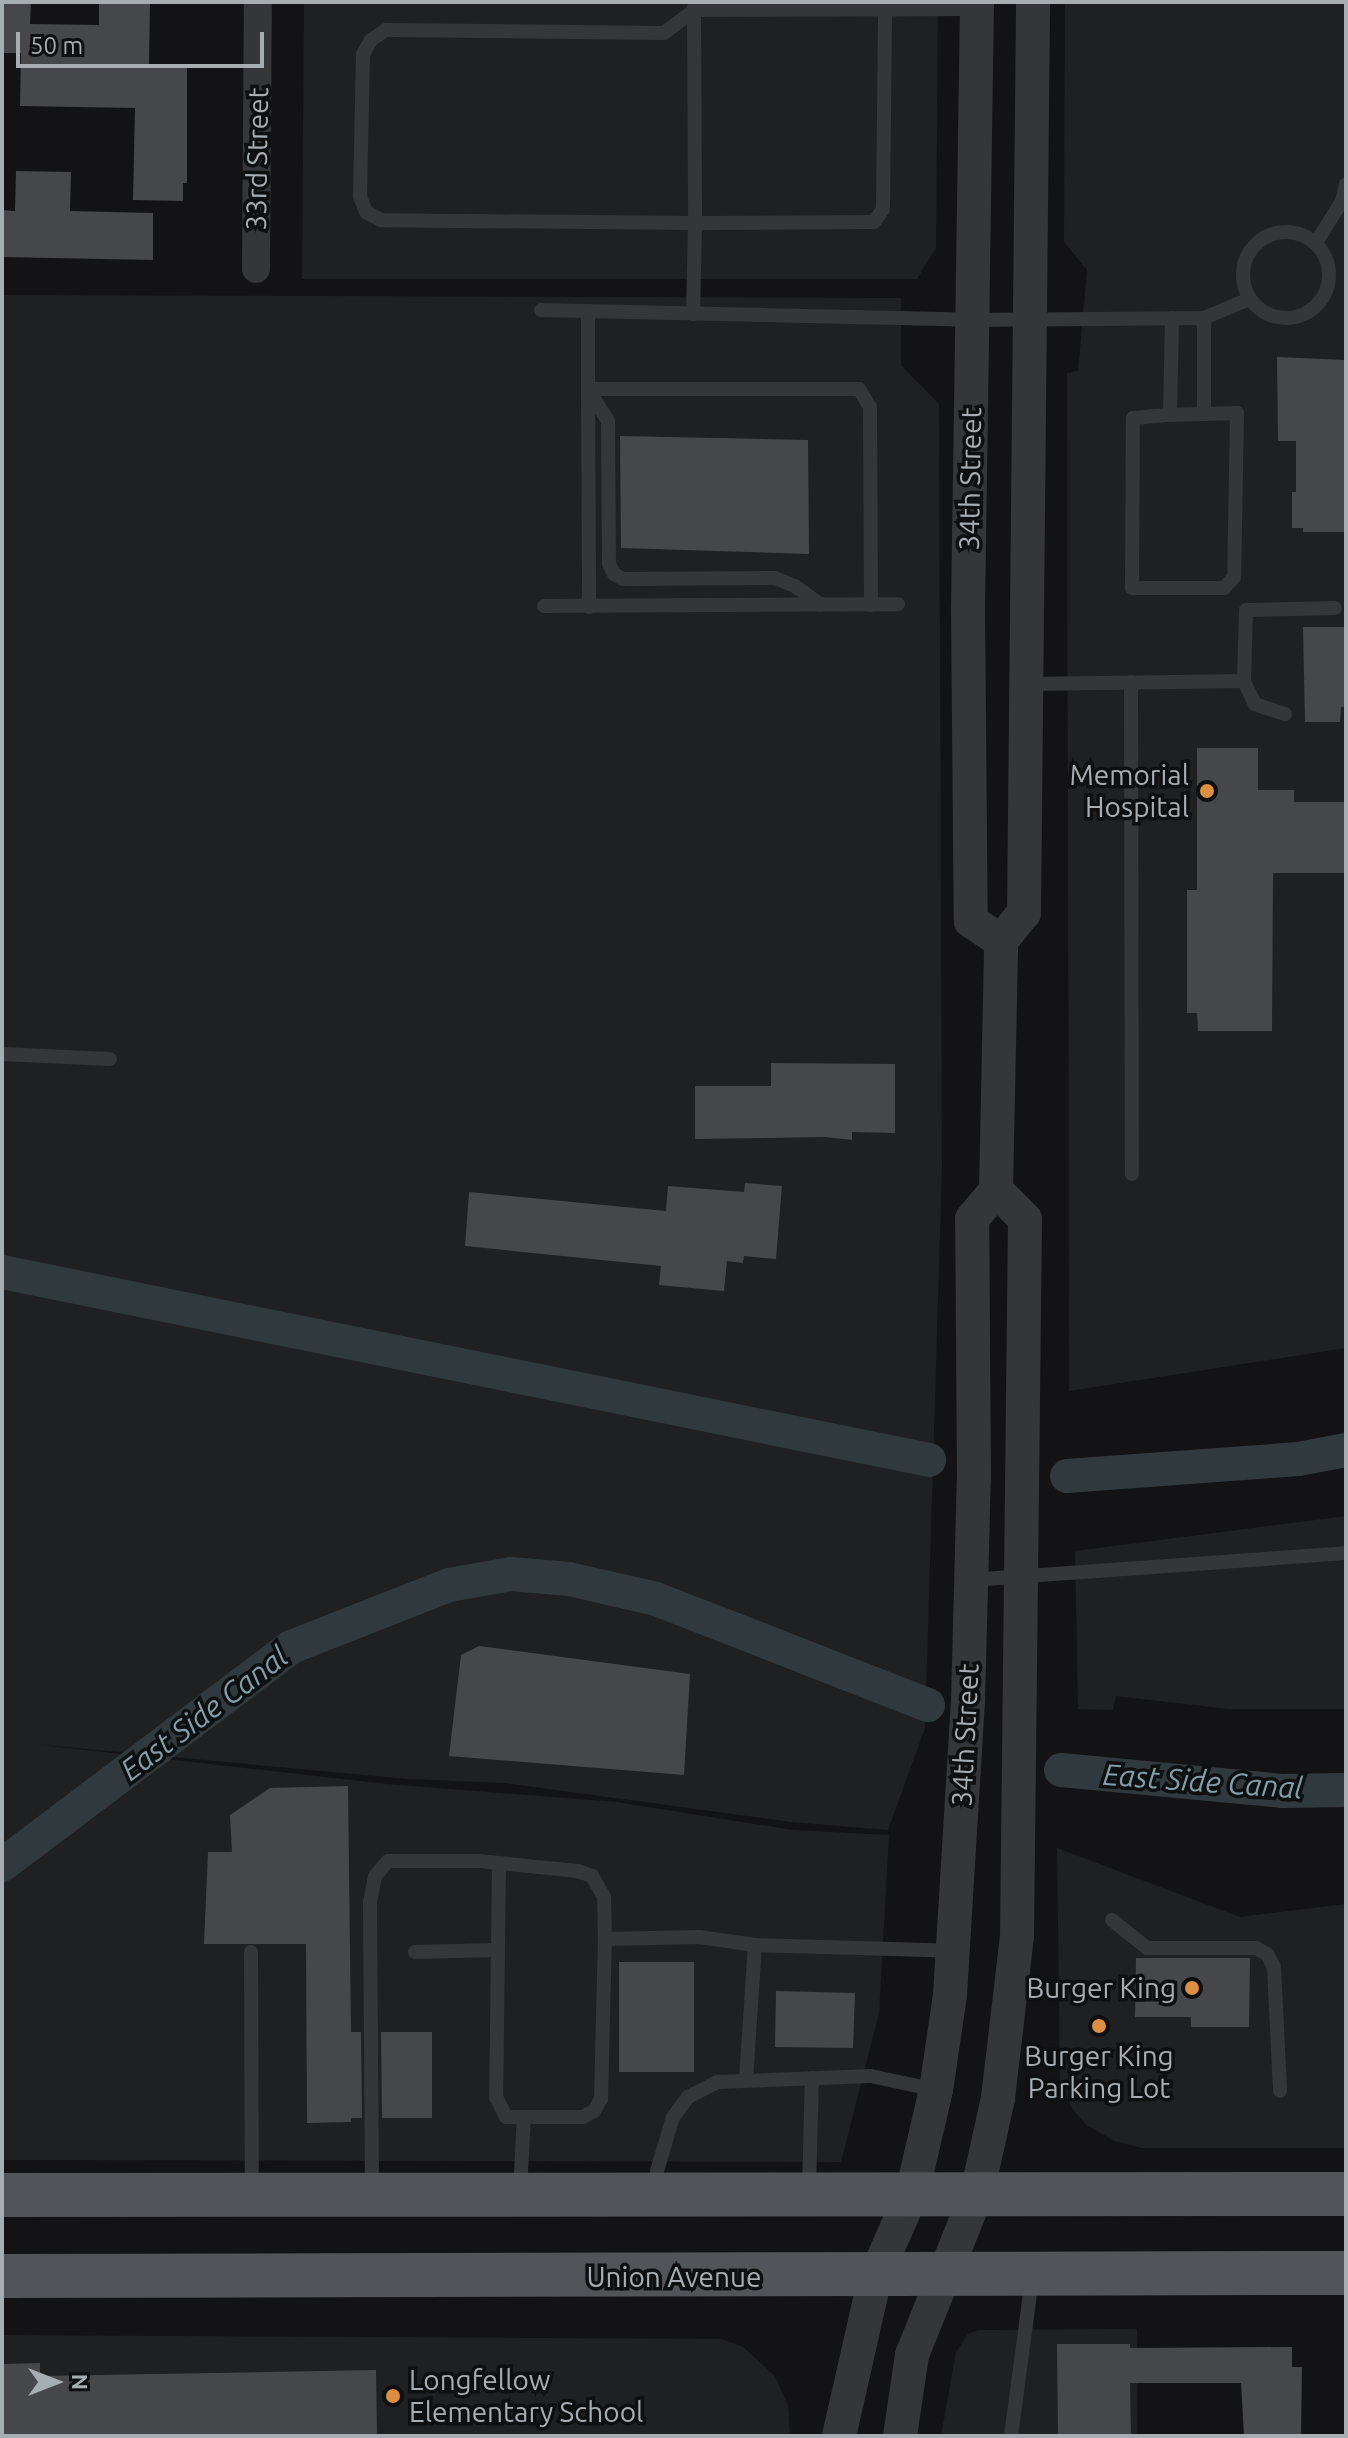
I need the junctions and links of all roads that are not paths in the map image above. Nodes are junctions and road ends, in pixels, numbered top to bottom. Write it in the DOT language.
graph roads {
  1 [pos="258,2"];
  2 [pos="1033,2"];
  3 [pos="694,6"];
  4 [pos="885,6"];
  5 [pos="977,6"];
  6 [pos="1346,184"];
  7 [pos="695,223"];
  8 [pos="1317,241"];
  9 [pos="256,269"];
  10 [pos="1249,299"];
  11 [pos="541,310"];
  12 [pos="588,312"];
  13 [pos="693,314"];
  14 [pos="1172,318"];
  15 [pos="1204,318"];
  16 [pos="1029,319"];
  17 [pos="974,320"];
  18 [pos="588,389"];
  19 [pos="1204,414"];
  20 [pos="1170,415"];
  21 [pos="898,604"];
  22 [pos="821,605"];
  23 [pos="871,605"];
  24 [pos="544,606"];
  25 [pos="589,607"];
  26 [pos="1335,608"];
  27 [pos="1244,681"];
  28 [pos="1131,682"];
  29 [pos="1028,684"];
  30 [pos="1285,714"];
  31 [pos="1001,941"];
  32 [pos="2,1054"];
  33 [pos="110,1059"];
  34 [pos="1132,1174"];
  35 [pos="996,1190"];
  36 [pos="1346,1553"];
  37 [pos="1022,1577"];
  38 [pos="971,1580"];
  39 [pos="499,1864"];
  40 [pos="1112,1920"];
  41 [pos="605,1939"];
  42 [pos="755,1945"];
  43 [pos="498,1950"];
  44 [pos="952,1951"];
  45 [pos="251,1952"];
  46 [pos="415,1952"];
  47 [pos="812,2078"];
  48 [pos="746,2080"];
  49 [pos="936,2090"];
  50 [pos="1280,2091"];
  51 [pos="524,2117"];
  52 [pos="809,2193"];
  53 [pos="912,2193"];
  54 [pos="977,2193"];
  55 [pos="372,2194"];
  56 [pos="519,2194"];
  57 [pos="658,2194"];
  58 [pos="1346,2194"];
  59 [pos="2,2195"];
  60 [pos="252,2195"];
  61 [pos="1346,2273"];
  62 [pos="2,2276"];
  63 [pos="943,2276"];
  64 [pos="1033,2276"];
  65 [pos="875,2277"];
  66 [pos="839,2436"];
  67 [pos="900,2436"];
  68 [pos="1011,2436"];
  1 -- 9 [label="street, 33rd Street"];
  2 -- 16 [label="street, 34th Street"];
  3 -- 4 [label="lane"];
  3 -- 7 [label="lane"];
  3 -- 7 [label="lane"];
  4 -- 5 [label="lane"];
  4 -- 7 [label="lane"];
  5 -- 17 [label="street, 34th Street"];
  6 -- 8 [label="lane"];
  7 -- 13 [label="lane"];
  8 -- 10 [label="lane"];
  8 -- 10 [label="lane"];
  10 -- 15 [label="lane"];
  11 -- 12 [label="lane"];
  12 -- 13 [label="lane"];
  12 -- 18 [label="lane"];
  13 -- 17 [label="lane"];
  14 -- 15 [label="lane"];
  14 -- 16 [label="lane"];
  14 -- 20 [label="lane"];
  15 -- 19 [label="lane"];
  16 -- 17 [label="lane"];
  16 -- 29 [label="street, 34th Street"];
  17 -- 31 [label="street, 34th Street"];
  18 -- 22 [label="lane"];
  18 -- 23 [label="lane"];
  18 -- 25 [label="lane"];
  19 -- 20 [label="lane"];
  19 -- 20 [label="lane"];
  21 -- 23 [label="lane"];
  22 -- 23 [label="lane"];
  22 -- 25 [label="lane"];
  24 -- 25 [label="lane"];
  26 -- 27 [label="lane"];
  27 -- 28 [label="lane"];
  27 -- 30 [label="lane"];
  28 -- 29 [label="lane"];
  28 -- 34 [label="lane"];
  29 -- 31 [label="street, 34th Street"];
  31 -- 35 [label="street"];
  32 -- 33 [label="lane"];
  35 -- 37 [label="street, 34th Street"];
  35 -- 38 [label="street, 34th Street"];
  36 -- 37 [label="lane"];
  37 -- 38 [label="lane"];
  37 -- 54 [label="street, 34th Street"];
  38 -- 44 [label="street, 34th Street"];
  39 -- 41 [label="lane"];
  39 -- 43 [label="lane"];
  39 -- 55 [label="lane"];
  40 -- 50 [label="lane"];
  41 -- 42 [label="lane"];
  41 -- 51 [label="lane"];
  42 -- 44 [label="lane"];
  42 -- 48 [label="lane"];
  43 -- 46 [label="lane"];
  43 -- 51 [label="lane"];
  44 -- 49 [label="street, 34th Street"];
  45 -- 60 [label="lane"];
  47 -- 48 [label="lane"];
  47 -- 49 [label="lane"];
  47 -- 52 [label="lane"];
  48 -- 57 [label="lane"];
  49 -- 53 [label="street, 34th Street"];
  51 -- 56 [label="lane"];
  52 -- 53 [label="main road"];
  52 -- 57 [label="main road"];
  53 -- 54 [label="main road"];
  53 -- 65 [label="street, 34th Street"];
  54 -- 58 [label="main road"];
  54 -- 63 [label="street, 34th Street"];
  55 -- 56 [label="main road"];
  55 -- 60 [label="main road"];
  56 -- 57 [label="main road"];
  59 -- 60 [label="main road"];
  61 -- 64 [label="main road, Union Avenue"];
  62 -- 65 [label="main road, Union Avenue"];
  63 -- 64 [label="main road, Union Avenue"];
  63 -- 65 [label="main road, Union Avenue"];
  63 -- 67 [label="street, 34th Street"];
  64 -- 68 [label="lane"];
  65 -- 66 [label="street, 34th Street"];
}
